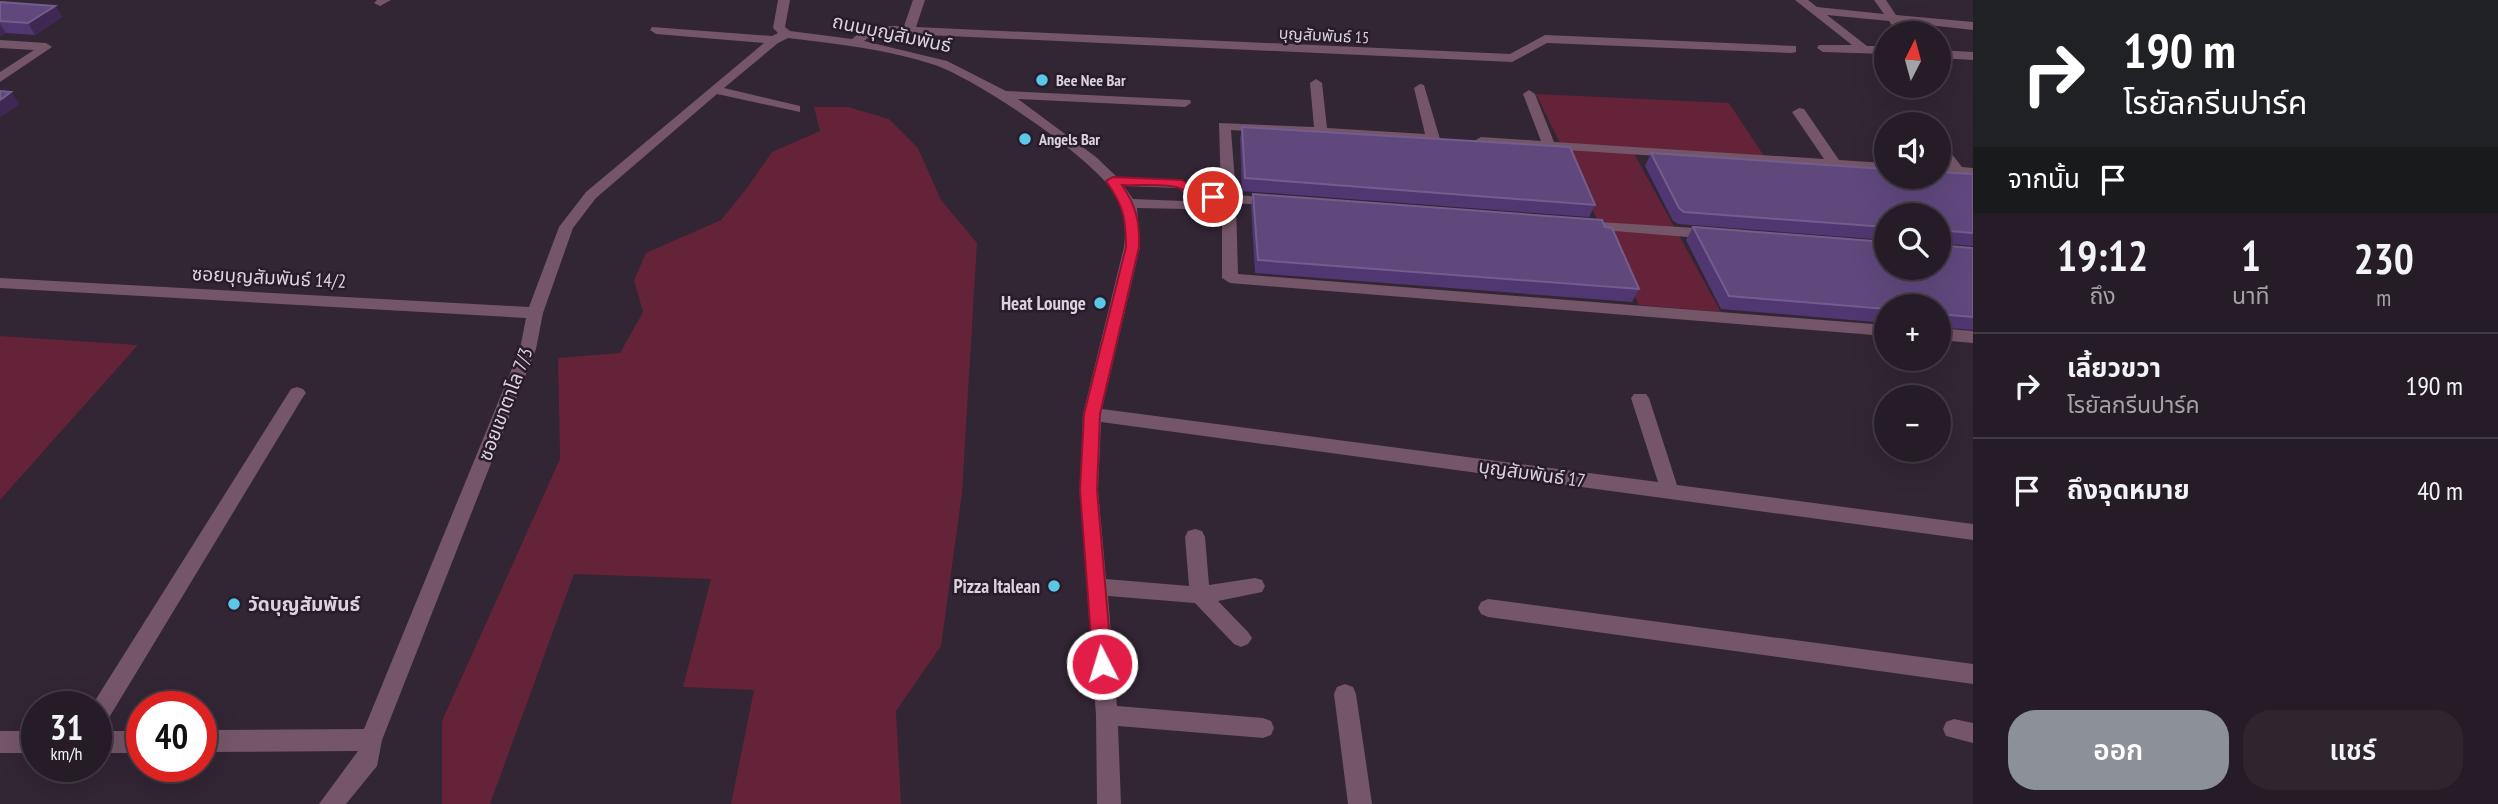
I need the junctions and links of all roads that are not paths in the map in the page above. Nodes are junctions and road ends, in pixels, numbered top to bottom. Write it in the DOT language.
graph roads {
  1 [pos="784,0"];
  2 [pos="919,0"];
  3 [pos="1801,0"];
  4 [pos="1880,0"];
  5 [pos="1814,10"];
  6 [pos="1893,18"];
  7 [pos="1895,21"];
  8 [pos="1973,26"];
  9 [pos="656,30"];
  10 [pos="909,30"];
  11 [pos="780,37"];
  12 [pos="0,44"];
  13 [pos="854,44"];
  14 [pos="1823,48"];
  15 [pos="1792,49"];
  16 [pos="1864,49"];
  17 [pos="1874,49"];
  18 [pos="1951,55"];
  19 [pos="1973,56"];
  20 [pos="0,78"];
  21 [pos="1316,83"];
  22 [pos="1420,88"];
  23 [pos="715,90"];
  24 [pos="1529,94"];
  25 [pos="1005,95"];
  26 [pos="1185,103"];
  27 [pos="795,109"];
  28 [pos="1799,112"];
  29 [pos="1321,131"];
  30 [pos="1472,141"];
  31 [pos="1549,145"];
  32 [pos="1951,158"];
  33 [pos="1834,163"];
  34 [pos="1874,166"];
  35 [pos="1966,172"];
  36 [pos="1113,181"];
  37 [pos="1198,196"];
  38 [pos="1229,198"];
  39 [pos="1128,203"];
  40 [pos="1286,203"];
  41 [pos="1571,224"];
  42 [pos="1730,236"];
  43 [pos="0,283"];
  44 [pos="535,313"];
  45 [pos="1874,329"];
  46 [pos="1951,335"];
  47 [pos="1973,337"];
  48 [pos="297,393"];
  49 [pos="1640,398"];
  50 [pos="1092,414"];
  51 [pos="1670,491"];
  52 [pos="1973,532"];
  53 [pos="1195,537"];
  54 [pos="1255,586"];
  55 [pos="1096,587"];
  56 [pos="1200,595"];
  57 [pos="1488,608"];
  58 [pos="1241,638"];
  59 [pos="1973,674"];
  60 [pos="112,693"];
  61 [pos="1345,694"];
  62 [pos="1107,715"];
  63 [pos="1263,728"];
  64 [pos="371,740"];
  65 [pos="217,741"];
  66 [pos="0,742"];
  67 [pos="21,742"];
  68 [pos="331,804"];
  69 [pos="1109,804"];
  70 [pos="1360,804"];
  1 -- 11 [label="street"];
  2 -- 10 [label="street"];
  3 -- 5 [label="street"];
  4 -- 6 [label="street"];
  5 -- 6 [label="street"];
  5 -- 16 [label="street"];
  6 -- 7 [label="street"];
  6 -- 8 [label="street"];
  9 -- 11 [label="street, ถนนบุญสัมพันธ์"];
  10 -- 13 [label="street, บุญสัมพันธ์ 15"];
  10 -- 15 [label="street, บุญสัมพันธ์ 15"];
  11 -- 13 [label="street, ถนนบุญสัมพันธ์"];
  11 -- 23 [label="street, ซอยเขาตาโล 7/3"];
  12 -- 20 [label="street"];
  13 -- 25 [label="street, ถนนบุญสัมพันธ์"];
  14 -- 16 [label="street"];
  16 -- 17 [label="street"];
  18 -- 19 [label="street"];
  21 -- 29 [label="street"];
  22 -- 29 [label="street"];
  23 -- 27 [label="street"];
  23 -- 44 [label="street, ซอยเขาตาโล 7/3"];
  24 -- 31 [label="street"];
  25 -- 26 [label="street"];
  25 -- 36 [label="street, ถนนบุญสัมพันธ์"];
  28 -- 33 [label="street"];
  29 -- 38 [label="street"];
  30 -- 31 [label="street"];
  31 -- 33 [label="street"];
  32 -- 35 [label="street"];
  33 -- 34 [label="street"];
  36 -- 37 [label="street"];
  36 -- 39 [label="street, ถนนบุญสัมพันธ์"];
  37 -- 38 [label="street"];
  37 -- 39 [label="street"];
  38 -- 40 [label="street"];
  38 -- 45 [label="street"];
  39 -- 50 [label="street, ถนนบุญสัมพันธ์"];
  41 -- 42 [label="street"];
  43 -- 44 [label="street, ซอยบุญสัมพันธ์ 14/2"];
  44 -- 64 [label="street, ซอยเขาตาโล 7/3"];
  46 -- 47 [label="street"];
  48 -- 60 [label="street"];
  49 -- 51 [label="street"];
  50 -- 51 [label="street, บุญสัมพันธ์ 17"];
  50 -- 55 [label="street, ถนนบุญสัมพันธ์"];
  51 -- 52 [label="street, บุญสัมพันธ์ 17"];
  53 -- 56 [label="street"];
  54 -- 56 [label="street"];
  55 -- 56 [label="street"];
  55 -- 62 [label="street, ถนนบุญสัมพันธ์"];
  56 -- 58 [label="street"];
  57 -- 59 [label="street"];
  61 -- 70 [label="street"];
  62 -- 63 [label="street"];
  62 -- 69 [label="street, ถนนบุญสัมพันธ์"];
  64 -- 65 [label="street"];
  64 -- 68 [label="street, ซอยเขาตาโล 7/3"];
  66 -- 67 [label="street"];
}
